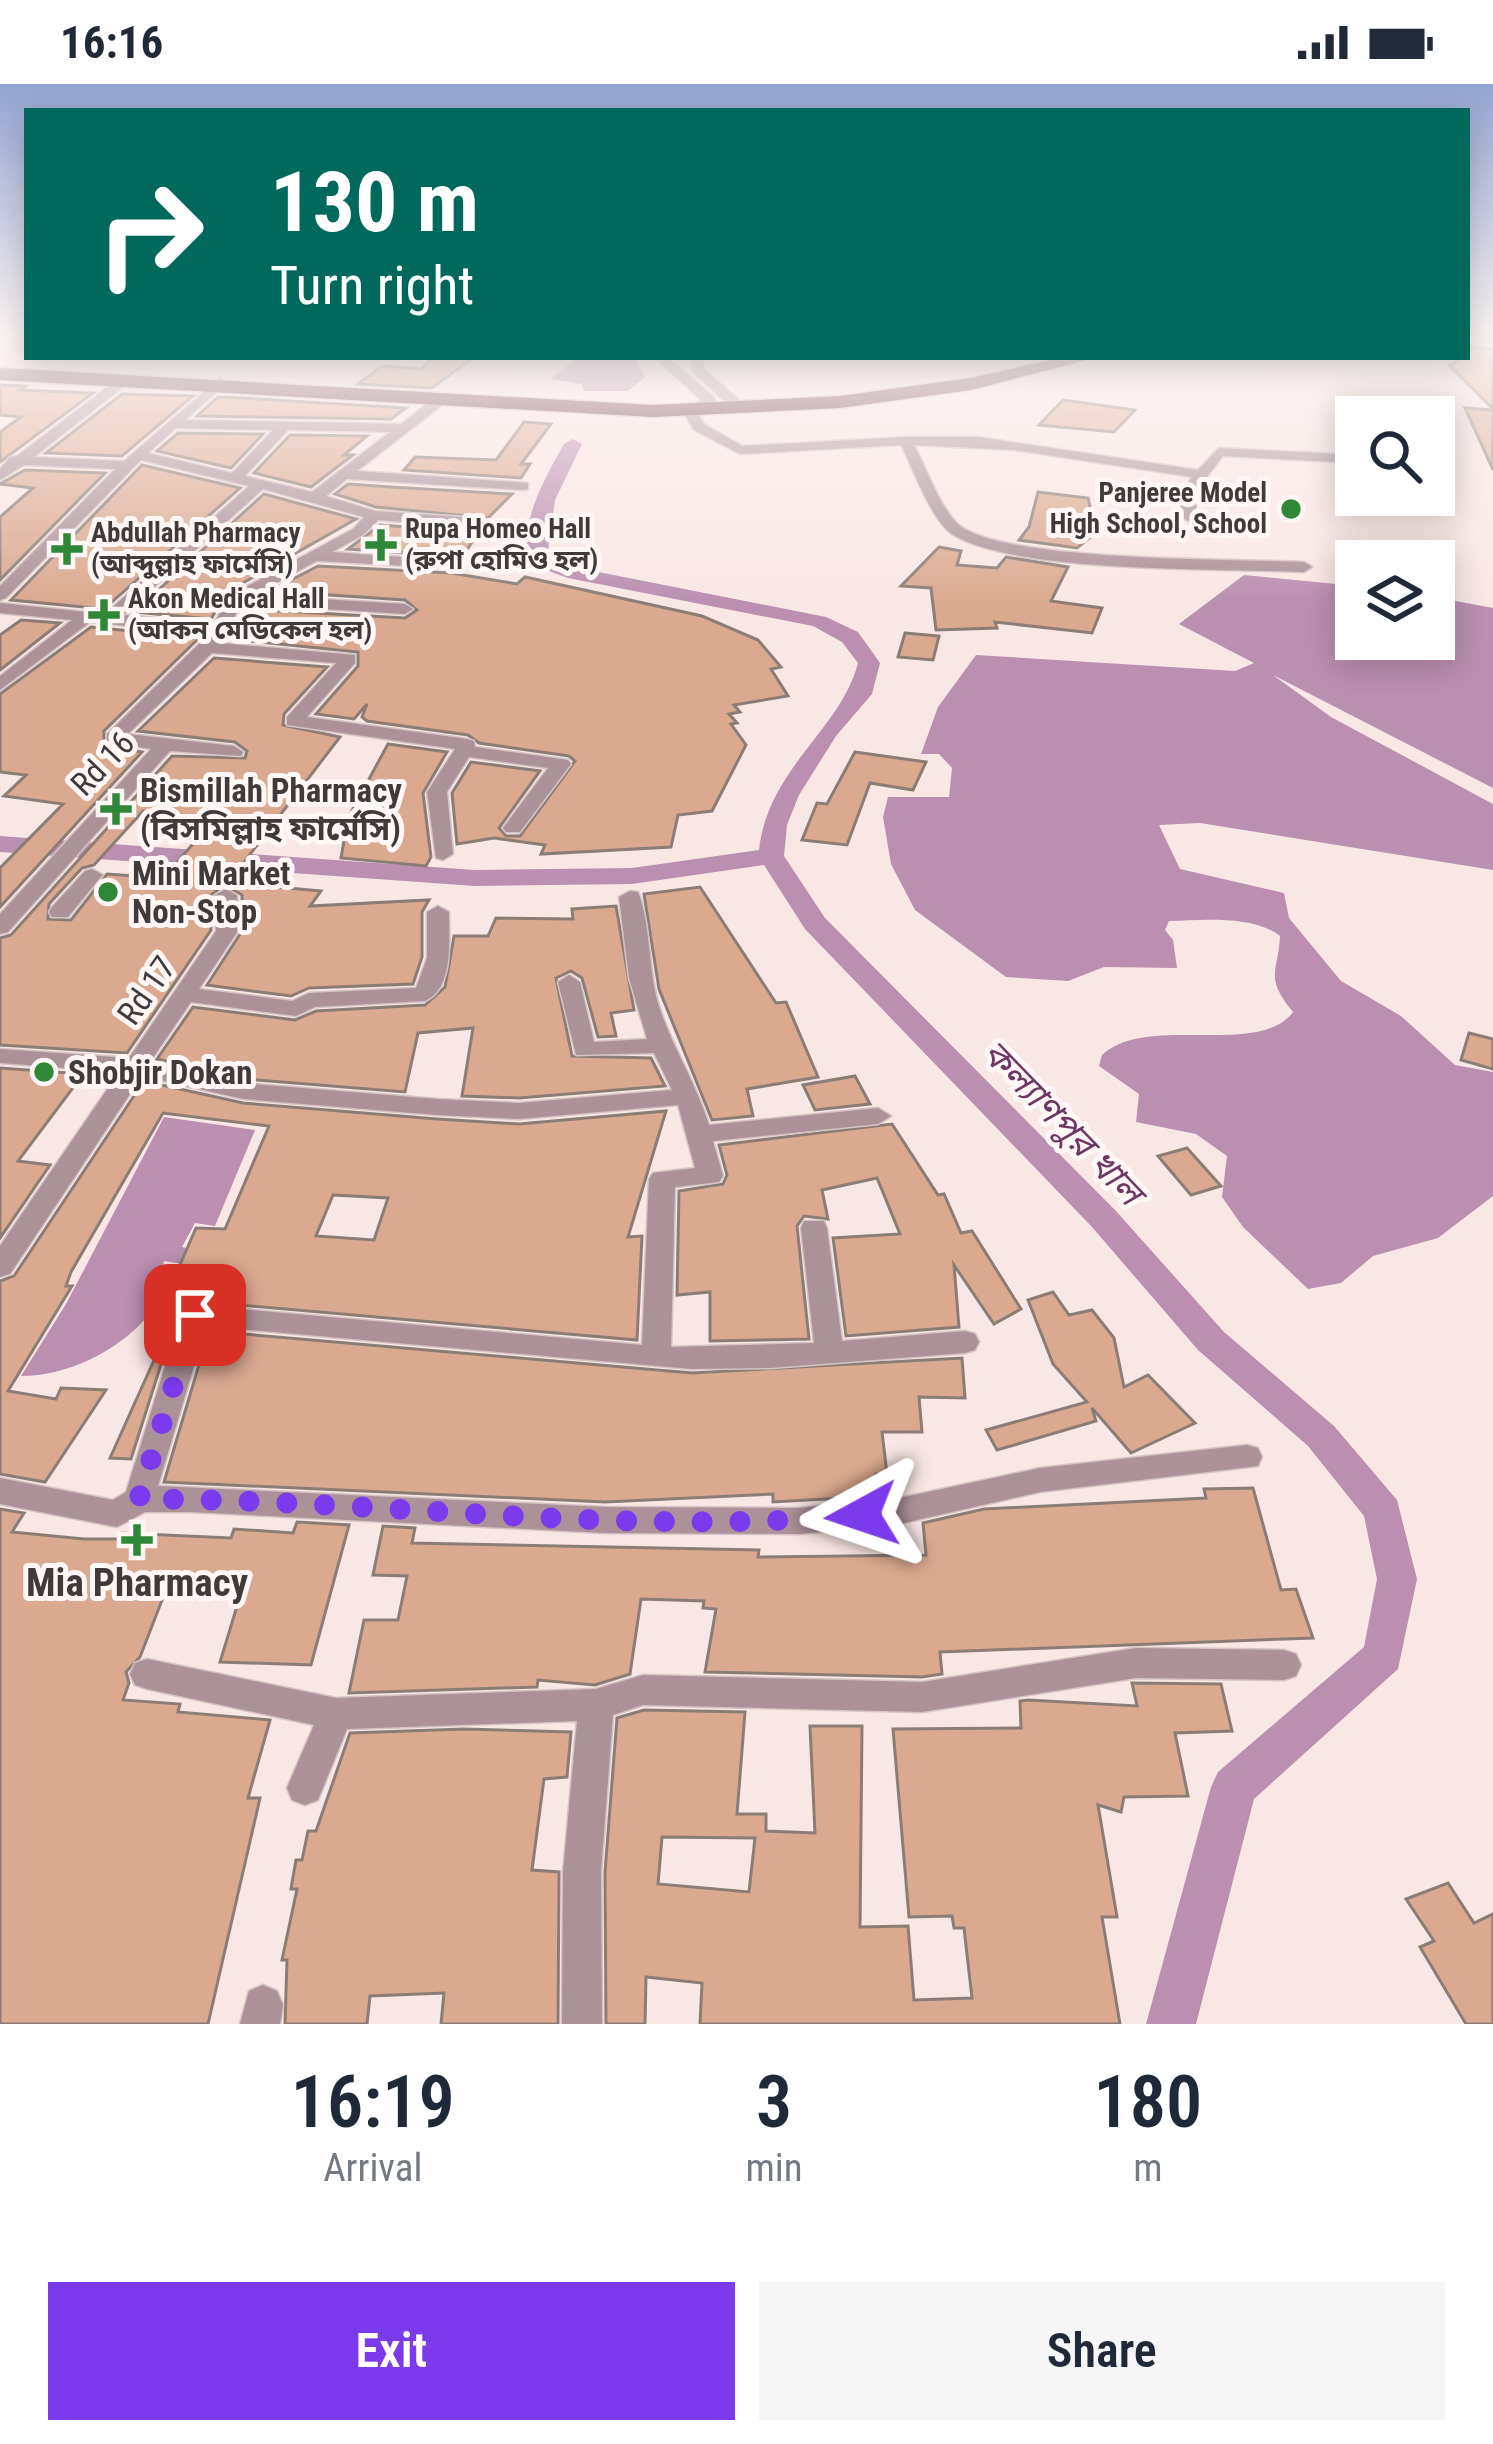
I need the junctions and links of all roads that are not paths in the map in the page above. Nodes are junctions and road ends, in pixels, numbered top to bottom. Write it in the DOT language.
graph roads {
  1 [pos="69,423"];
  2 [pos="410,423"];
  3 [pos="696,423"];
  4 [pos="175,424"];
  5 [pos="283,427"];
  6 [pos="403,428"];
  7 [pos="905,441"];
  8 [pos="1335,458"];
  9 [pos="0,459"];
  10 [pos="20,460"];
  11 [pos="133,460"];
  12 [pos="1199,474"];
  13 [pos="0,476"];
  14 [pos="348,476"];
  15 [pos="236,477"];
  16 [pos="261,483"];
  17 [pos="523,487"];
  18 [pos="315,497"];
  19 [pos="374,515"];
  20 [pos="1188,516"];
  21 [pos="479,523"];
  22 [pos="318,556"];
  23 [pos="459,566"];
  24 [pos="1304,567"];
  25 [pos="0,596"];
  26 [pos="235,599"];
  27 [pos="0,608"];
  28 [pos="404,609"];
  29 [pos="85,618"];
  30 [pos="109,619"];
  31 [pos="213,639"];
  32 [pos="0,685"];
  33 [pos="165,745"];
  34 [pos="463,751"];
  35 [pos="235,752"];
  36 [pos="513,828"];
  37 [pos="443,854"];
  38 [pos="92,875"];
  39 [pos="226,895"];
  40 [pos="631,897"];
  41 [pos="60,912"];
  42 [pos="438,912"];
  43 [pos="0,927"];
  44 [pos="569,982"];
  45 [pos="183,994"];
  46 [pos="659,1045"];
  47 [pos="0,1056"];
  48 [pos="133,1066"];
  49 [pos="688,1096"];
  50 [pos="878,1116"];
  51 [pos="699,1134"];
  52 [pos="814,1228"];
  53 [pos="0,1267"];
  54 [pos="965,1342"];
  55 [pos="829,1351"];
  56 [pos="656,1357"];
  57 [pos="1247,1456"];
  58 [pos="0,1491"];
  59 [pos="139,1499"];
  60 [pos="1284,1665"];
  61 [pos="147,1674"];
  62 [pos="596,1705"];
  63 [pos="336,1714"];
  64 [pos="305,1788"];
  65 [pos="582,2024"];
  1 -- 10 [label="street"];
  2 -- 6 [label="street"];
  3 -- 7 [label="street"];
  4 -- 5 [label="street"];
  4 -- 11 [label="street"];
  5 -- 6 [label="street"];
  5 -- 15 [label="street"];
  6 -- 14 [label="street"];
  7 -- 12 [label="street"];
  7 -- 24 [label="street"];
  8 -- 12 [label="street"];
  9 -- 10 [label="street"];
  10 -- 11 [label="street"];
  10 -- 13 [label="street"];
  11 -- 15 [label="street"];
  11 -- 25 [label="street"];
  12 -- 20 [label="street"];
  14 -- 17 [label="street"];
  14 -- 18 [label="street"];
  15 -- 16 [label="street"];
  16 -- 18 [label="street"];
  16 -- 30 [label="street"];
  18 -- 19 [label="street"];
  19 -- 21 [label="street"];
  19 -- 22 [label="street"];
  22 -- 23 [label="street"];
  22 -- 26 [label="street"];
  26 -- 28 [label="street"];
  26 -- 31 [label="street, Rd 16"];
  27 -- 29 [label="street"];
  29 -- 30 [label="street"];
  29 -- 32 [label="street"];
  30 -- 31 [label="street"];
  31 -- 33 [label="street, Rd 16"];
  31 -- 34 [label="street"];
  33 -- 35 [label="street"];
  33 -- 43 [label="street, Rd 16"];
  34 -- 36 [label="street"];
  34 -- 37 [label="street"];
  38 -- 41 [label="street"];
  39 -- 45 [label="street, Rd 17"];
  40 -- 46 [label="street"];
  42 -- 45 [label="street"];
  44 -- 46 [label="street"];
  45 -- 48 [label="street, Rd 17"];
  46 -- 49 [label="street"];
  47 -- 48 [label="street"];
  48 -- 49 [label="street"];
  48 -- 53 [label="street, Rd 17"];
  49 -- 51 [label="street"];
  50 -- 51 [label="street"];
  51 -- 56 [label="street"];
  52 -- 55 [label="street"];
  54 -- 55 [label="street"];
  55 -- 56 [label="street"];
  56 -- 59 [label="street"];
  57 -- 59 [label="street"];
  58 -- 59 [label="street"];
  60 -- 62 [label="street"];
  61 -- 63 [label="street"];
  62 -- 63 [label="street"];
  62 -- 65 [label="street"];
  63 -- 64 [label="street"];
}
